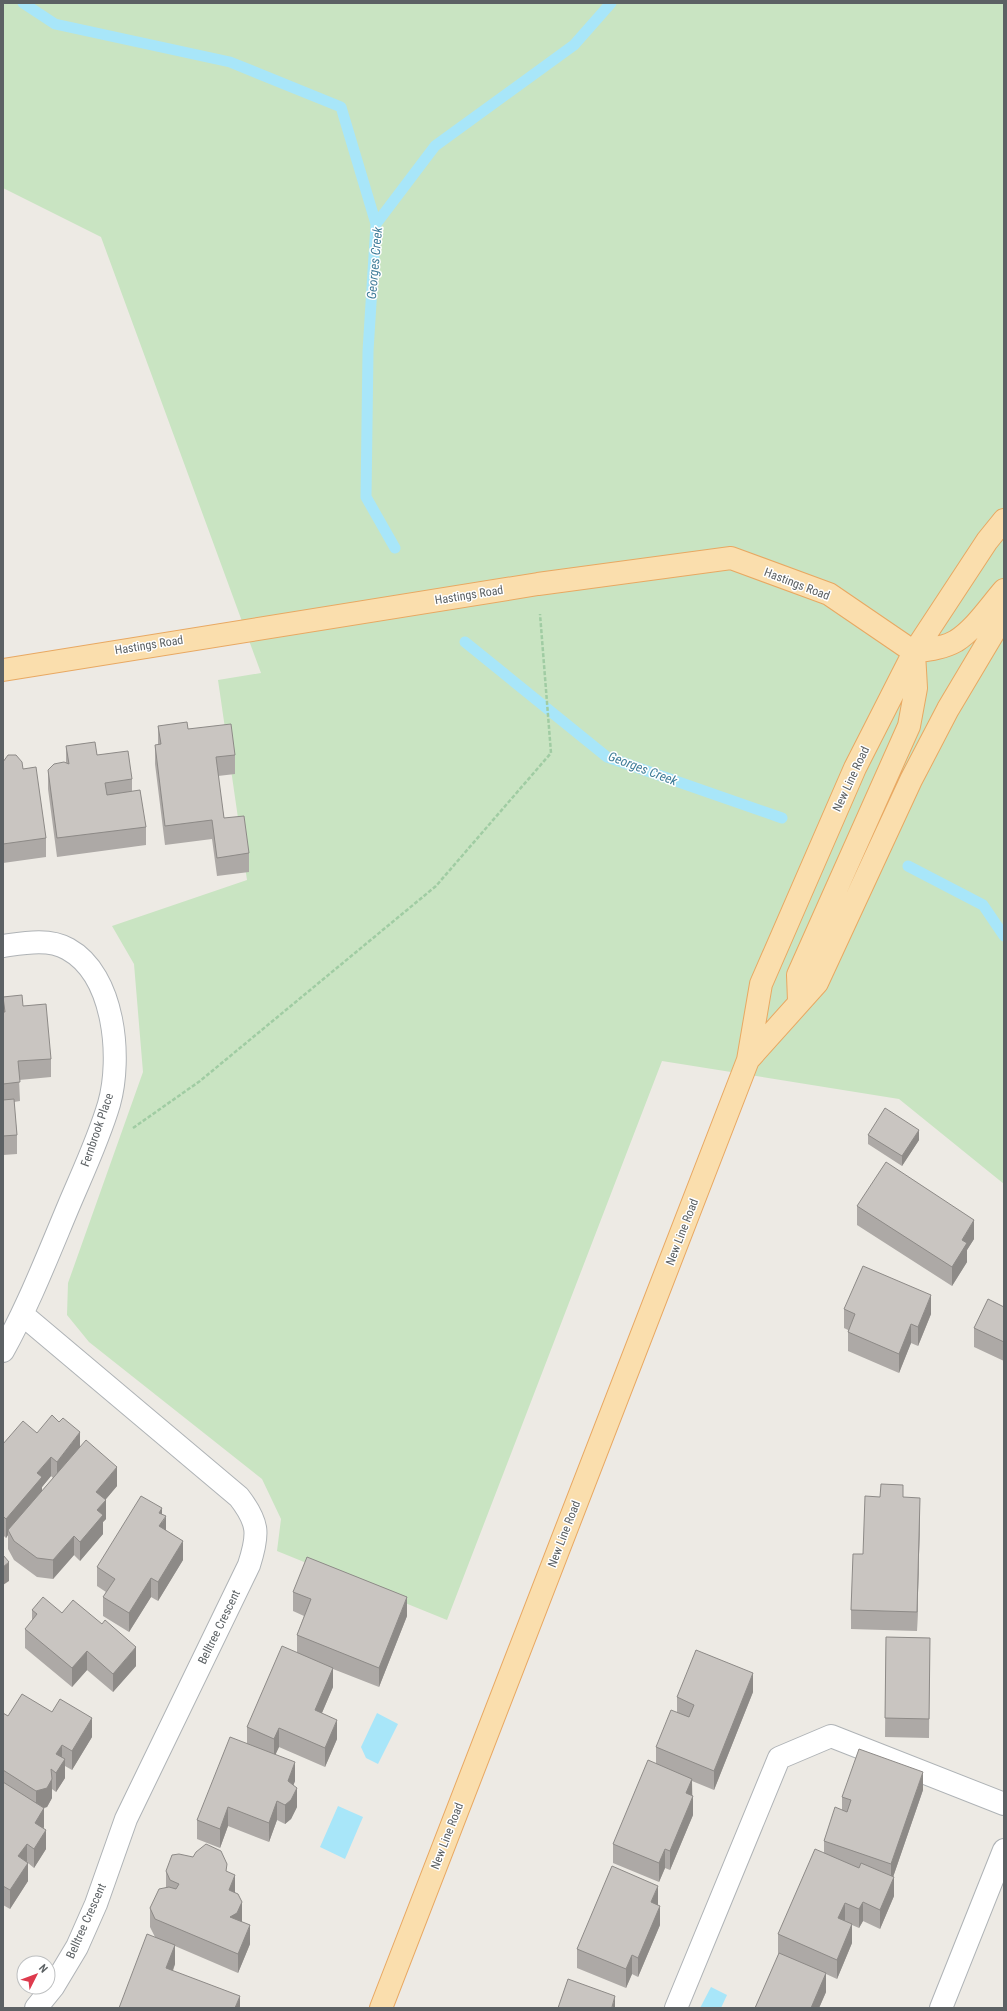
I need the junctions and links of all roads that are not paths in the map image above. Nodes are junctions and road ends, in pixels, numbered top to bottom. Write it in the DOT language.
graph roads {
  1 [pos="1004,520"];
  2 [pos="1004,590"];
  3 [pos="1004,615"];
  4 [pos="914,652"];
  5 [pos="3,670"];
  6 [pos="3,946"];
  7 [pos="799,1001"];
  8 [pos="748,1060"];
  9 [pos="23,1315"];
  10 [pos="3,1351"];
  11 [pos="1004,1804"];
  12 [pos="1004,1850"];
  13 [pos="947,2006"];
  14 [pos="36,2008"];
  15 [pos="381,2008"];
  16 [pos="676,2008"];
  1 -- 4 [label="main road, New Line Road"];
  2 -- 4 [label="main road"];
  3 -- 7 [label="main road, New Line Road"];
  4 -- 5 [label="main road, Hastings Road"];
  4 -- 7 [label="main road"];
  4 -- 8 [label="main road, New Line Road"];
  6 -- 9 [label="street, Fernbrook Place"];
  7 -- 8 [label="main road, New Line Road"];
  8 -- 15 [label="main road, New Line Road"];
  9 -- 10 [label="street, Fernbrook Place"];
  9 -- 14 [label="street, Belltree Crescent"];
  11 -- 16 [label="street"];
  12 -- 13 [label="street"];
}
